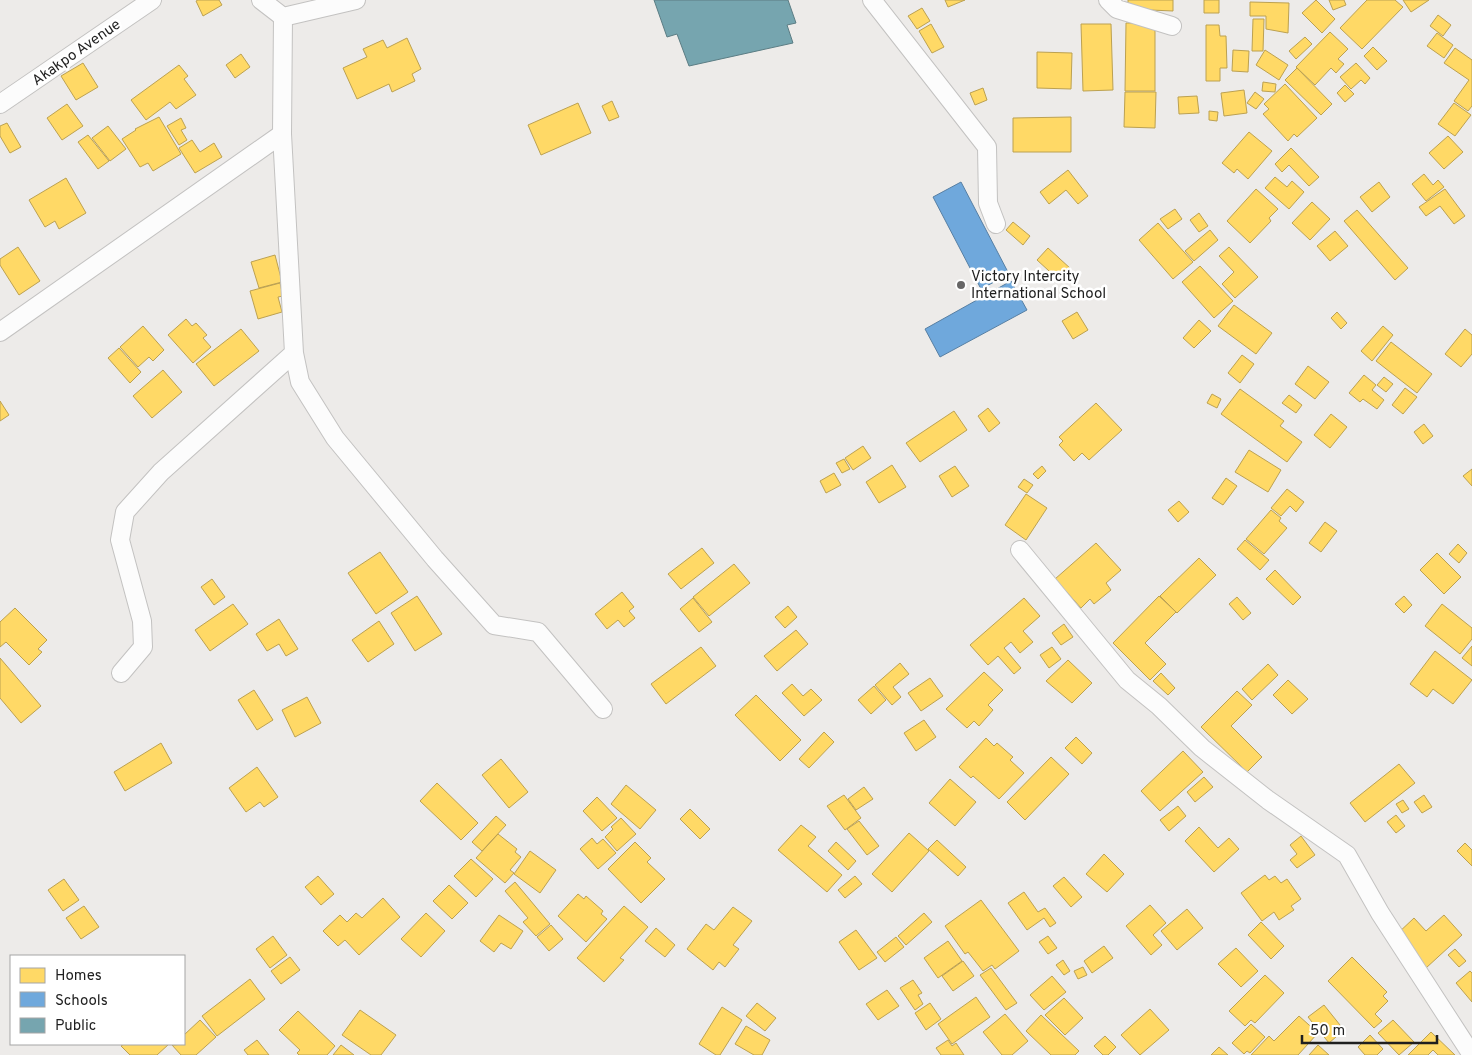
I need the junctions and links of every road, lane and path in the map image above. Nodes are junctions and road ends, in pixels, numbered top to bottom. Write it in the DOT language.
graph roads {
  1 [pos="152,0"];
  2 [pos="261,0"];
  3 [pos="356,0"];
  4 [pos="872,0"];
  5 [pos="1108,0"];
  6 [pos="283,18"];
  7 [pos="1172,26"];
  8 [pos="0,104"];
  9 [pos="282,134"];
  10 [pos="996,224"];
  11 [pos="0,332"];
  12 [pos="294,353"];
  13 [pos="1020,550"];
  14 [pos="121,673"];
  15 [pos="603,709"];
  16 [pos="1472,1055"];
  1 -- 8 [label="street, Akakpo Avenue"];
  2 -- 6 [label="street"];
  3 -- 6 [label="street"];
  4 -- 10 [label="street"];
  5 -- 7 [label="street"];
  6 -- 9 [label="street"];
  9 -- 11 [label="street"];
  9 -- 12 [label="street"];
  12 -- 14 [label="street"];
  12 -- 15 [label="street"];
  13 -- 16 [label="street"];
}
